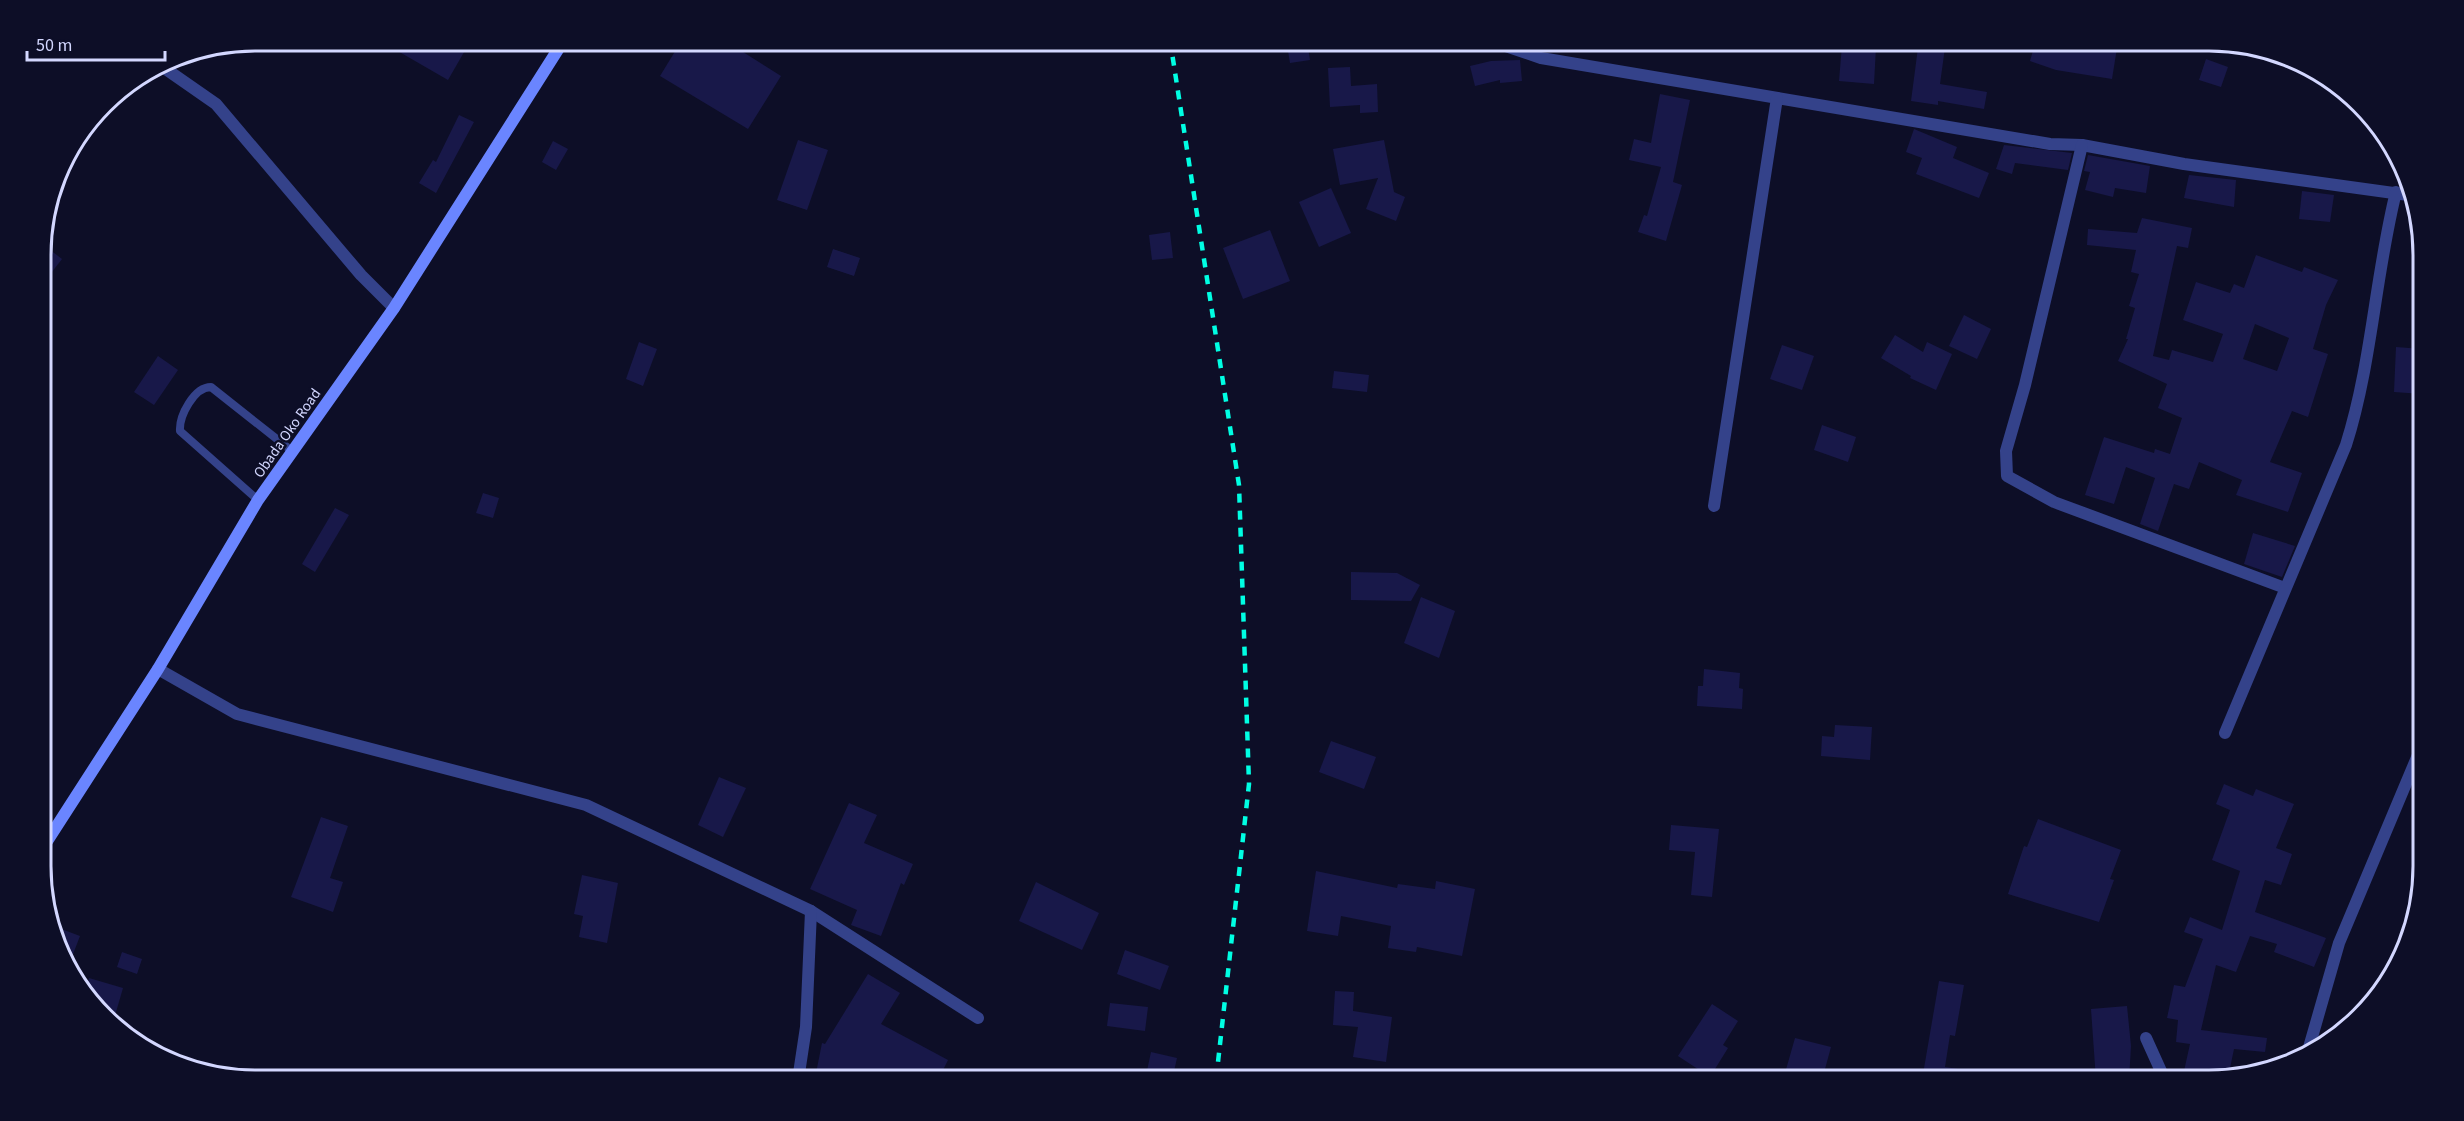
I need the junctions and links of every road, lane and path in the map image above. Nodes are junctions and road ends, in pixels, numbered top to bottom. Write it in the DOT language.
graph roads {
  1 [pos="557,51"];
  2 [pos="1520,51"];
  3 [pos="168,71"];
  4 [pos="1777,98"];
  5 [pos="2082,145"];
  6 [pos="2402,194"];
  7 [pos="394,308"];
  8 [pos="292,451"];
  9 [pos="258,500"];
  10 [pos="1714,506"];
  11 [pos="2285,588"];
  12 [pos="158,669"];
  13 [pos="2225,733"];
  14 [pos="2413,767"];
  15 [pos="51,835"];
  16 [pos="811,911"];
  17 [pos="978,1018"];
  18 [pos="2146,1038"];
  19 [pos="2310,1043"];
  20 [pos="800,1070"];
  21 [pos="2160,1070"];
  1 -- 7 [label="main road, Obada Oko Road"];
  2 -- 4 [label="street"];
  3 -- 7 [label="street"];
  4 -- 5 [label="street"];
  4 -- 10 [label="street"];
  5 -- 6 [label="street"];
  5 -- 11 [label="street"];
  6 -- 11 [label="street"];
  7 -- 8 [label="main road, Obada Oko Road"];
  8 -- 9 [label="main road, Obada Oko Road"];
  8 -- 9 [label="lane"];
  9 -- 12 [label="main road, Obada Oko Road"];
  11 -- 13 [label="street"];
  12 -- 15 [label="main road, Obada Oko Road"];
  12 -- 16 [label="street"];
  14 -- 19 [label="street"];
  16 -- 17 [label="street"];
  16 -- 20 [label="street"];
  18 -- 21 [label="street"];
}
